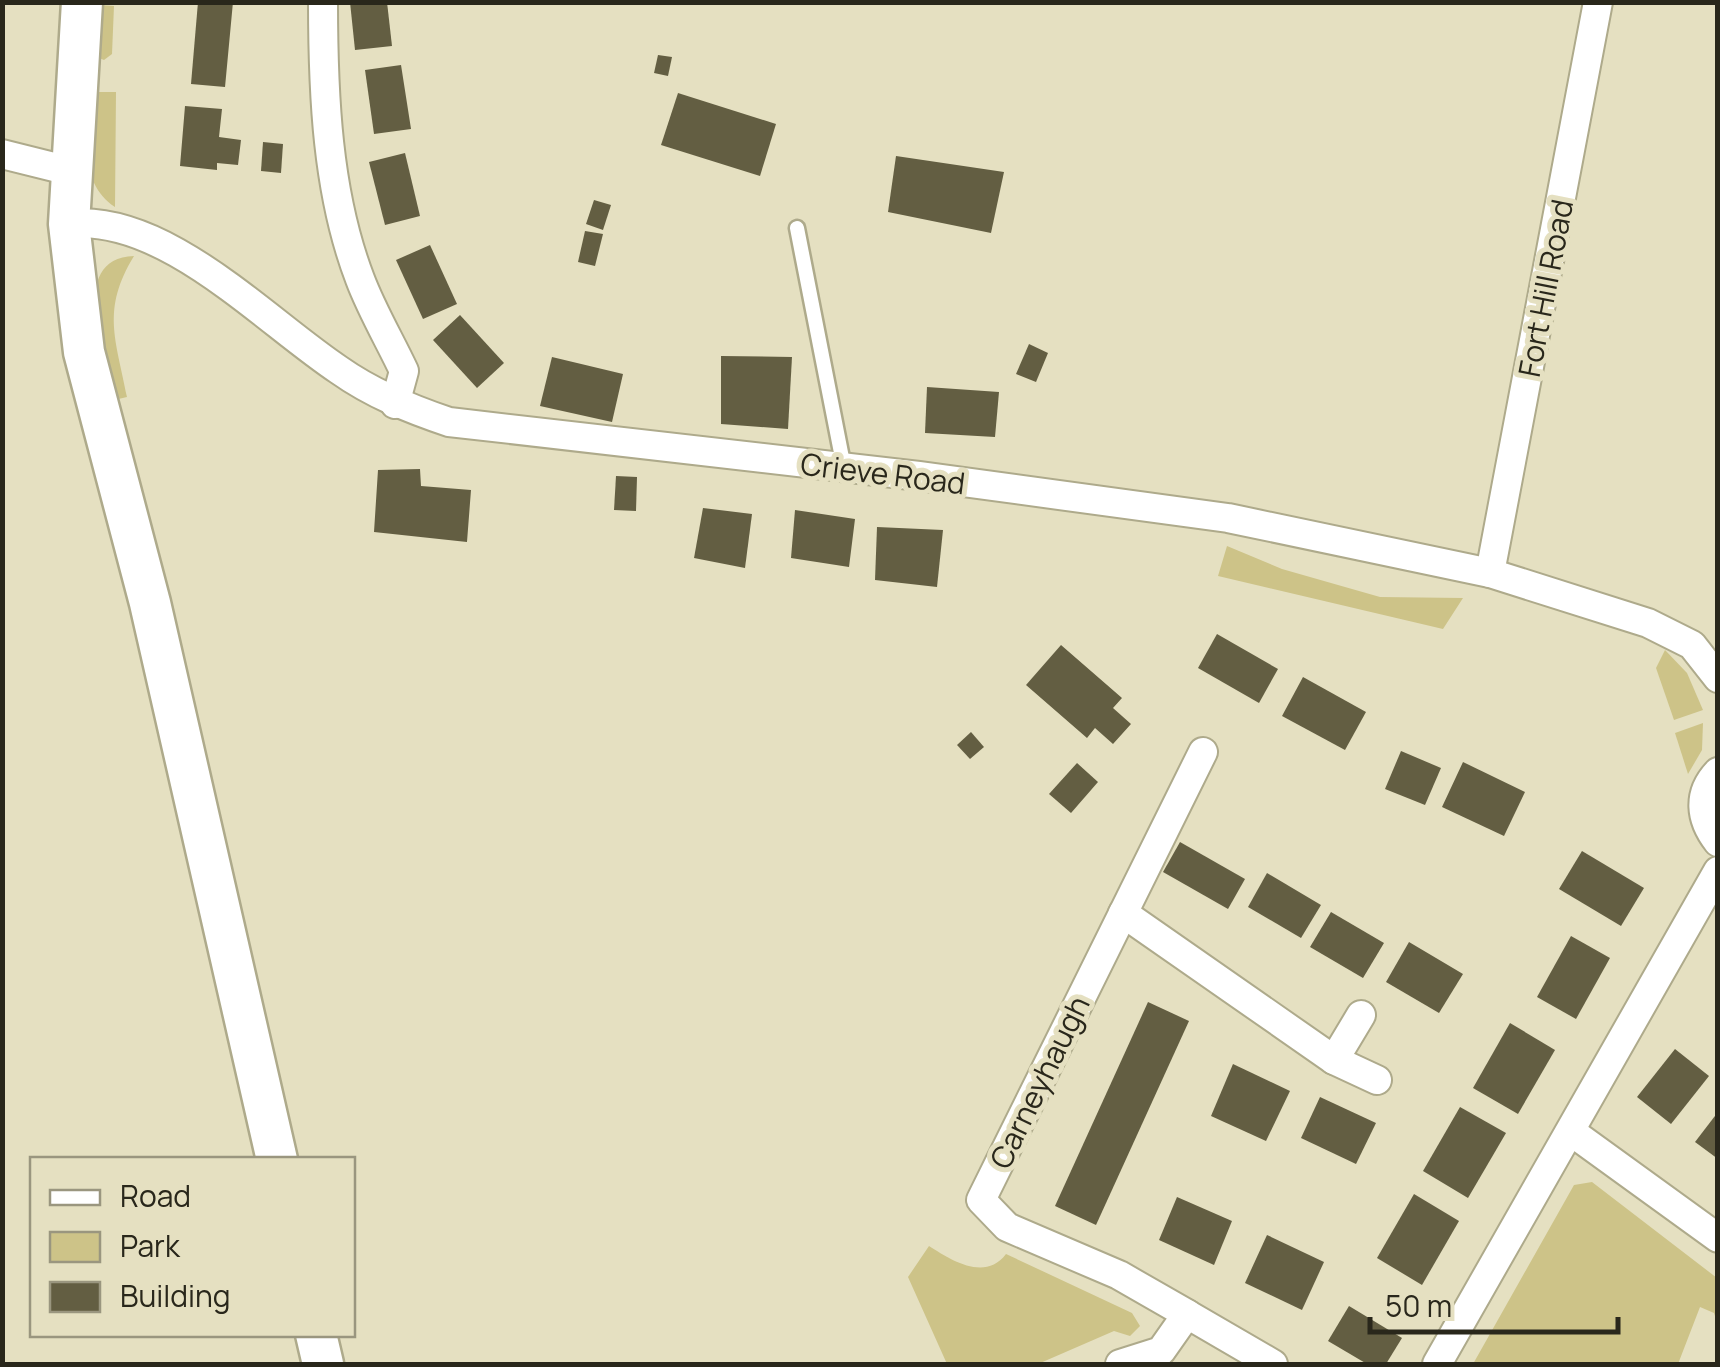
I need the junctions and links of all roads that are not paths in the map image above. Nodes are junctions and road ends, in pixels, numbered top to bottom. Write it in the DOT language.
graph roads {
  1 [pos="82,2"];
  2 [pos="323,2"];
  3 [pos="1598,2"];
  4 [pos="2,154"];
  5 [pos="70,171"];
  6 [pos="69,224"];
  7 [pos="797,228"];
  8 [pos="396,404"];
  9 [pos="844,468"];
  10 [pos="1490,573"];
  11 [pos="1718,678"];
  12 [pos="1202,752"];
  13 [pos="1718,772"];
  14 [pos="1718,842"];
  15 [pos="1718,872"];
  16 [pos="1123,913"];
  17 [pos="1361,1016"];
  18 [pos="1334,1060"];
  19 [pos="1377,1080"];
  20 [pos="1573,1133"];
  21 [pos="276,1157"];
  22 [pos="1718,1238"];
  23 [pos="1187,1314"];
  24 [pos="317,1337"];
  25 [pos="323,1364"];
  26 [pos="1120,1364"];
  27 [pos="1274,1364"];
  28 [pos="1438,1364"];
  1 -- 5 [label="main road"];
  2 -- 8 [label="street"];
  3 -- 10 [label="street, Fort Hill Road"];
  4 -- 5 [label="street"];
  5 -- 6 [label="main road"];
  6 -- 8 [label="street, Crieve Road"];
  6 -- 21 [label="main road"];
  7 -- 9 [label="lane"];
  8 -- 9 [label="street, Crieve Road"];
  9 -- 10 [label="street, Crieve Road"];
  10 -- 11 [label="street, Crieve Road"];
  12 -- 16 [label="street, Carneyhaugh"];
  13 -- 14 [label="street"];
  15 -- 20 [label="street"];
  16 -- 18 [label="street"];
  16 -- 23 [label="street, Carneyhaugh"];
  17 -- 18 [label="street"];
  18 -- 19 [label="street"];
  20 -- 22 [label="street"];
  20 -- 28 [label="street"];
  23 -- 26 [label="street"];
  23 -- 27 [label="street"];
  24 -- 25 [label="main road"];
}
